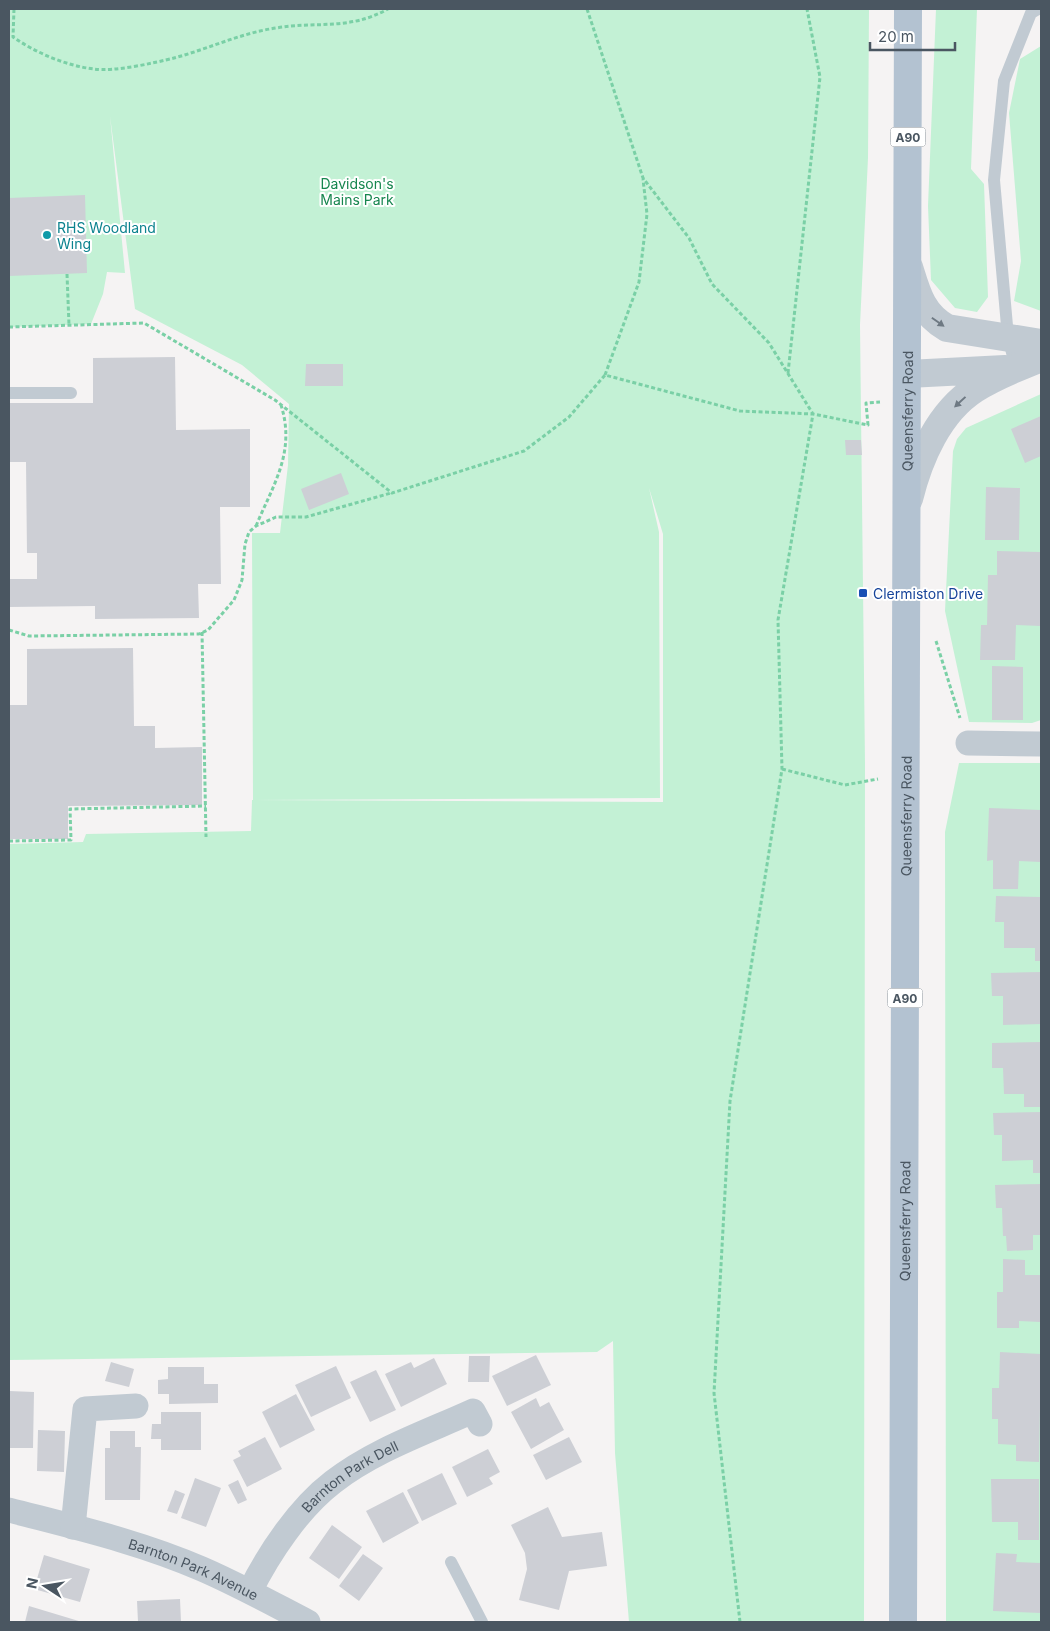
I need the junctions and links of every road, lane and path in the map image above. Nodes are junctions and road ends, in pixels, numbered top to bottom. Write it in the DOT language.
graph roads {
  1 [pos="14,9"];
  2 [pos="388,9"];
  3 [pos="587,9"];
  4 [pos="806,9"];
  5 [pos="908,9"];
  6 [pos="1034,10"];
  7 [pos="643,178"];
  8 [pos="908,265"];
  9 [pos="67,274"];
  10 [pos="68,325"];
  11 [pos="9,327"];
  12 [pos="1008,337"];
  13 [pos="1041,343"];
  14 [pos="1041,358"];
  15 [pos="1016,368"];
  16 [pos="788,374"];
  17 [pos="908,374"];
  18 [pos="605,375"];
  19 [pos="9,393"];
  20 [pos="71,393"];
  21 [pos="281,405"];
  22 [pos="813,414"];
  23 [pos="392,493"];
  24 [pos="906,510"];
  25 [pos="256,526"];
  26 [pos="9,630"];
  27 [pos="202,632"];
  28 [pos="968,743"];
  29 [pos="1041,744"];
  30 [pos="782,769"];
  31 [pos="906,774"];
  32 [pos="206,806"];
  33 [pos="206,837"];
  34 [pos="9,841"];
  35 [pos="136,1406"];
  36 [pos="480,1424"];
  37 [pos="9,1510"];
  38 [pos="73,1527"];
  39 [pos="451,1562"];
  40 [pos="250,1591"];
  41 [pos="272,1614"];
  42 [pos="308,1622"];
  43 [pos="482,1622"];
  44 [pos="740,1622"];
  45 [pos="904,1622"];
  1 -- 2 [label="path"];
  3 -- 7 [label="path"];
  4 -- 16 [label="path"];
  5 -- 8 [label="main road, Queensferry Road / A90"];
  6 -- 12 [label="lane"];
  7 -- 16 [label="path"];
  7 -- 18 [label="path"];
  8 -- 12 [label="street, one-way"];
  8 -- 17 [label="main road, Queensferry Road / A90"];
  9 -- 10 [label="path"];
  10 -- 11 [label="path"];
  10 -- 21 [label="path"];
  12 -- 13 [label="street"];
  12 -- 15 [label="lane"];
  14 -- 15 [label="street"];
  15 -- 17 [label="street"];
  15 -- 24 [label="street, one-way"];
  16 -- 22 [label="path"];
  17 -- 24 [label="main road, Queensferry Road / A90"];
  18 -- 22 [label="path"];
  18 -- 23 [label="path"];
  19 -- 20 [label="lane"];
  21 -- 23 [label="path"];
  21 -- 25 [label="path"];
  22 -- 30 [label="path"];
  23 -- 25 [label="path"];
  24 -- 31 [label="main road, Queensferry Road / A90"];
  25 -- 27 [label="path"];
  26 -- 27 [label="path"];
  27 -- 32 [label="path"];
  28 -- 29 [label="street"];
  30 -- 31 [label="path"];
  30 -- 44 [label="path"];
  31 -- 45 [label="main road, Queensferry Road / A90"];
  32 -- 33 [label="path"];
  32 -- 34 [label="path"];
  35 -- 38 [label="street"];
  36 -- 40 [label="street, Barnton Park Dell"];
  37 -- 38 [label="street, Barnton Park Avenue"];
  38 -- 40 [label="street, Barnton Park Avenue"];
  39 -- 43 [label="lane"];
  40 -- 41 [label="street, Barnton Park Avenue"];
  41 -- 42 [label="street, Barnton Park Avenue"];
}
